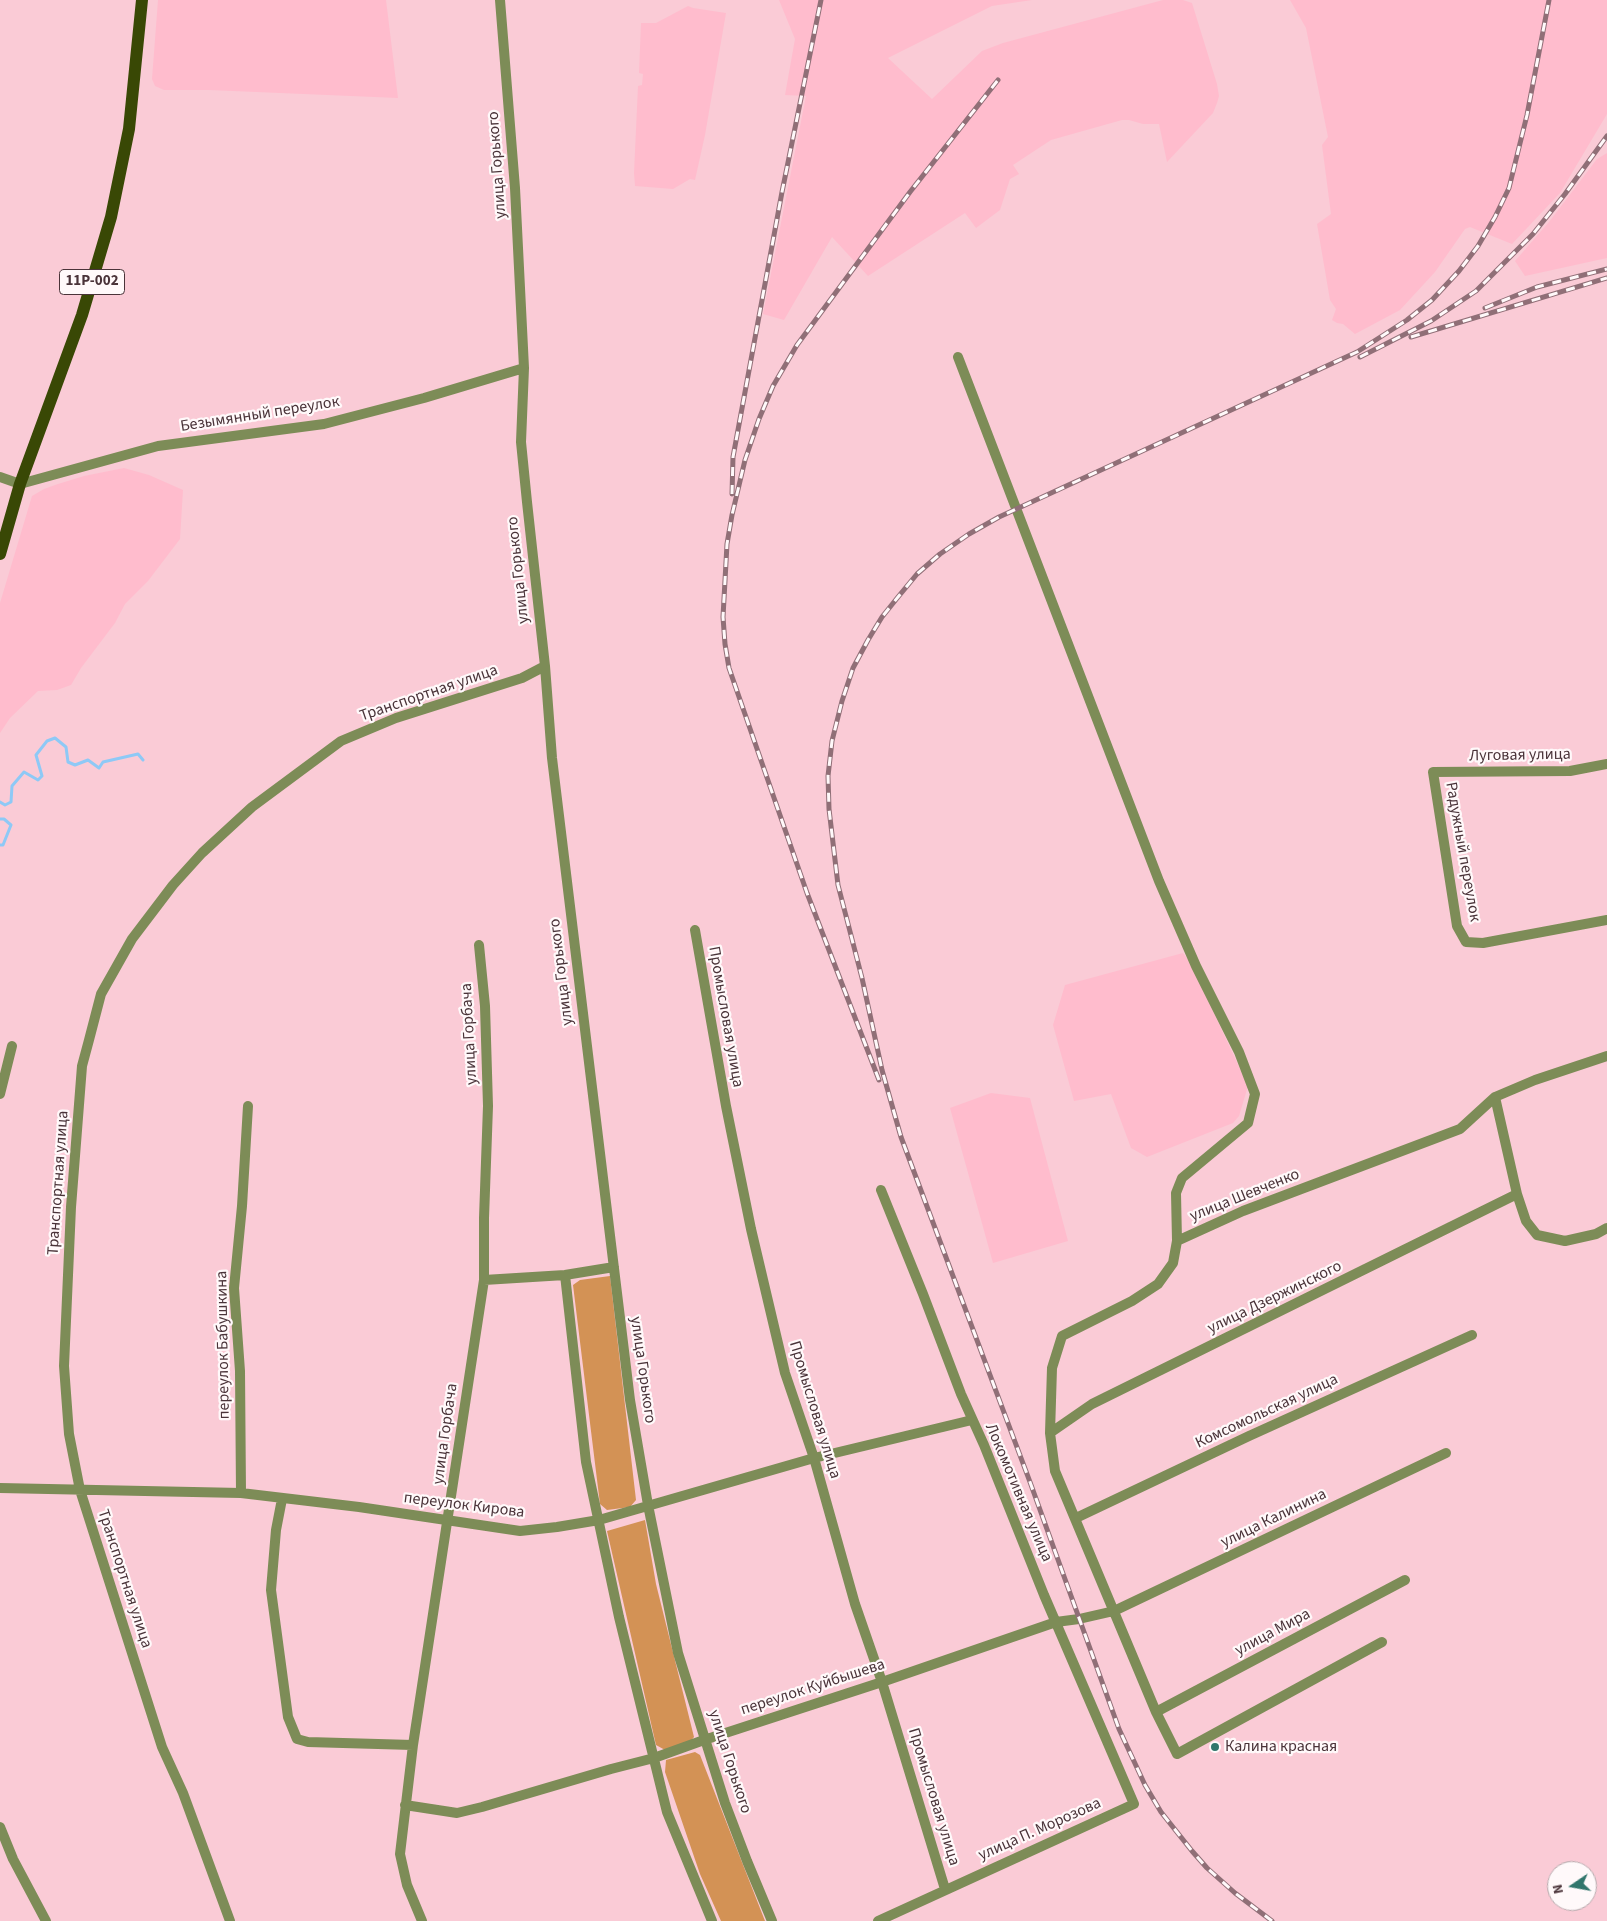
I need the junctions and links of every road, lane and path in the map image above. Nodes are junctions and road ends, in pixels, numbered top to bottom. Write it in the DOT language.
graph roads {
  1 [pos="142,0"];
  2 [pos="500,0"];
  3 [pos="958,357"];
  4 [pos="524,368"];
  5 [pos="0,478"];
  6 [pos="20,484"];
  7 [pos="0,554"];
  8 [pos="545,666"];
  9 [pos="1607,764"];
  10 [pos="1433,772"];
  11 [pos="1607,920"];
  12 [pos="694,930"];
  13 [pos="479,945"];
  14 [pos="12,1046"];
  15 [pos="1607,1056"];
  16 [pos="0,1094"];
  17 [pos="1495,1097"];
  18 [pos="248,1106"];
  19 [pos="880,1190"];
  20 [pos="1517,1194"];
  21 [pos="1607,1228"];
  22 [pos="1177,1241"];
  23 [pos="614,1267"];
  24 [pos="565,1275"];
  25 [pos="484,1280"];
  26 [pos="1472,1335"];
  27 [pos="972,1420"];
  28 [pos="1050,1433"];
  29 [pos="1446,1453"];
  30 [pos="814,1458"];
  31 [pos="0,1488"];
  32 [pos="80,1490"];
  33 [pos="241,1493"];
  34 [pos="282,1499"];
  35 [pos="648,1505"];
  36 [pos="1076,1518"];
  37 [pos="599,1520"];
  38 [pos="449,1521"];
  39 [pos="1405,1580"];
  40 [pos="1114,1611"];
  41 [pos="1056,1622"];
  42 [pos="1382,1642"];
  43 [pos="882,1682"];
  44 [pos="1156,1712"];
  45 [pos="704,1740"];
  46 [pos="413,1745"];
  47 [pos="654,1758"];
  48 [pos="1134,1804"];
  49 [pos="405,1805"];
  50 [pos="0,1827"];
  51 [pos="945,1889"];
  52 [pos="46,1921"];
  53 [pos="230,1921"];
  54 [pos="422,1921"];
  55 [pos="712,1921"];
  56 [pos="772,1921"];
  57 [pos="878,1921"];
  1 -- 6 [label="main road, 11Р-002"];
  2 -- 4 [label="street, улица Горького"];
  3 -- 22 [label="street"];
  4 -- 6 [label="street, Безымянный переулок"];
  4 -- 8 [label="street, улица Горького"];
  5 -- 6 [label="street"];
  6 -- 7 [label="main road, 11Р-002"];
  8 -- 23 [label="street, улица Горького"];
  8 -- 32 [label="street, Транспортная улица"];
  9 -- 10 [label="street, Луговая улица"];
  10 -- 11 [label="street, Радужный переулок"];
  12 -- 30 [label="street, Промысловая улица"];
  13 -- 25 [label="street, улица Горбача"];
  14 -- 16 [label="street"];
  15 -- 17 [label="street, улица Шевченко"];
  17 -- 20 [label="street"];
  17 -- 22 [label="street, улица Шевченко"];
  18 -- 33 [label="street, переулок Бабушкина"];
  19 -- 27 [label="street, Локомотивная улица"];
  20 -- 21 [label="street"];
  20 -- 28 [label="street, улица Дзержинского"];
  22 -- 28 [label="street, улица Шевченко"];
  23 -- 24 [label="street"];
  23 -- 35 [label="street, улица Горького"];
  24 -- 25 [label="street"];
  24 -- 37 [label="street"];
  25 -- 38 [label="street, улица Горбача"];
  26 -- 36 [label="street, Комсомольская улица"];
  27 -- 30 [label="street, переулок Кирова"];
  27 -- 41 [label="street, Локомотивная улица"];
  28 -- 36 [label="street, улица Шевченко"];
  29 -- 40 [label="street, улица Калинина"];
  30 -- 35 [label="street, переулок Кирова"];
  30 -- 43 [label="street, Промысловая улица"];
  31 -- 32 [label="street, переулок Кирова"];
  32 -- 33 [label="street, переулок Кирова"];
  32 -- 53 [label="street, Транспортная улица"];
  33 -- 34 [label="street, переулок Кирова"];
  34 -- 38 [label="street, переулок Кирова"];
  34 -- 46 [label="street"];
  35 -- 37 [label="street, переулок Кирова"];
  35 -- 45 [label="street, улица Горького"];
  36 -- 40 [label="street, улица Шевченко"];
  37 -- 38 [label="street, переулок Кирова"];
  37 -- 47 [label="street"];
  38 -- 46 [label="street, улица Горбача"];
  39 -- 44 [label="street, улица Мира"];
  40 -- 41 [label="street, переулок Куйбышева"];
  40 -- 44 [label="street, улица Шевченко"];
  41 -- 43 [label="street, переулок Куйбышева"];
  41 -- 48 [label="street, Локомотивная улица"];
  42 -- 44 [label="street, улица Шевченко"];
  43 -- 45 [label="street, переулок Куйбышева"];
  43 -- 51 [label="street, Промысловая улица"];
  45 -- 47 [label="street, переулок Куйбышева"];
  45 -- 56 [label="street, улица Горького"];
  46 -- 49 [label="street, улица Горбача"];
  47 -- 49 [label="street, переулок Куйбышева"];
  47 -- 55 [label="street"];
  48 -- 51 [label="street, улица П. Морозова"];
  49 -- 54 [label="street, улица Горбача"];
  50 -- 52 [label="street"];
  51 -- 57 [label="street, улица П. Морозова"];
}
